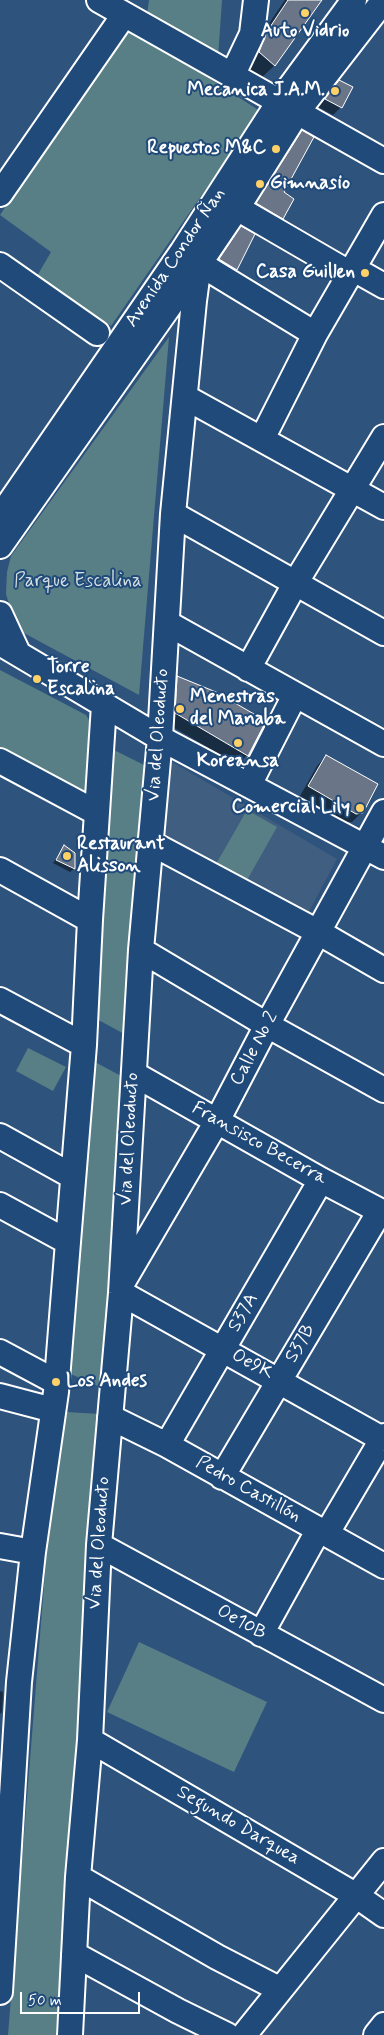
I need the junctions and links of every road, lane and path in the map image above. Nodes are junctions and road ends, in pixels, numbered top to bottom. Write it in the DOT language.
graph roads {
  1 [pos="100,0"];
  2 [pos="256,0"];
  3 [pos="354,0"];
  4 [pos="384,0"];
  5 [pos="124,15"];
  6 [pos="232,76"];
  7 [pos="288,107"];
  8 [pos="384,161"];
  9 [pos="0,194"];
  10 [pos="237,208"];
  11 [pos="384,214"];
  12 [pos="191,258"];
  13 [pos="0,265"];
  14 [pos="351,270"];
  15 [pos="384,286"];
  16 [pos="97,332"];
  17 [pos="315,334"];
  18 [pos="185,397"];
  19 [pos="384,438"];
  20 [pos="262,439"];
  21 [pos="354,489"];
  22 [pos="384,507"];
  23 [pos="174,514"];
  24 [pos="0,517"];
  25 [pos="0,546"];
  26 [pos="296,582"];
  27 [pos="0,614"];
  28 [pos="167,623"];
  29 [pos="384,633"];
  30 [pos="9,648"];
  31 [pos="248,668"];
  32 [pos="295,695"];
  33 [pos="104,705"];
  34 [pos="160,738"];
  35 [pos="384,744"];
  36 [pos="0,761"];
  37 [pos="249,785"];
  38 [pos="97,812"];
  39 [pos="384,812"];
  40 [pos="151,843"];
  41 [pos="374,851"];
  42 [pos="0,870"];
  43 [pos="90,920"];
  44 [pos="318,932"];
  45 [pos="141,950"];
  46 [pos="384,970"];
  47 [pos="0,1000"];
  48 [pos="267,1025"];
  49 [pos="84,1045"];
  50 [pos="134,1074"];
  51 [pos="384,1090"];
  52 [pos="217,1121"];
  53 [pos="0,1136"];
  54 [pos="72,1176"];
  55 [pos="321,1180"];
  56 [pos="0,1205"];
  57 [pos="382,1212"];
  58 [pos="68,1242"];
  59 [pos="121,1288"];
  60 [pos="223,1350"];
  61 [pos="0,1352"];
  62 [pos="280,1380"];
  63 [pos="56,1382"];
  64 [pos="0,1396"];
  65 [pos="53,1410"];
  66 [pos="110,1417"];
  67 [pos="167,1446"];
  68 [pos="380,1449"];
  69 [pos="222,1477"];
  70 [pos="323,1531"];
  71 [pos="99,1545"];
  72 [pos="0,1546"];
  73 [pos="33,1552"];
  74 [pos="384,1566"];
  75 [pos="262,1634"];
  76 [pos="10,1681"];
  77 [pos="384,1700"];
  78 [pos="90,1740"];
  79 [pos="6,1806"];
  80 [pos="384,1861"];
  81 [pos="78,1877"];
  82 [pos="357,1896"];
  83 [pos="384,1915"];
  84 [pos="74,1954"];
  85 [pos="279,1989"];
  86 [pos="0,1992"];
  87 [pos="384,2025"];
  88 [pos="70,2035"];
  89 [pos="227,2035"];
  90 [pos="244,2035"];
  91 [pos="376,2035"];
  1 -- 5 [label="street"];
  2 -- 6 [label="street"];
  3 -- 7 [label="street, Avenida Condor Ñan"];
  4 -- 7 [label="street"];
  5 -- 6 [label="street"];
  5 -- 9 [label="street"];
  6 -- 7 [label="street"];
  7 -- 8 [label="street"];
  7 -- 10 [label="street, Avenida Condor Ñan"];
  7 -- 12 [label="street, Avenida Condor Ñan"];
  10 -- 12 [label="street, Avenida Condor Ñan"];
  10 -- 14 [label="street"];
  11 -- 14 [label="street"];
  12 -- 17 [label="street"];
  12 -- 18 [label="street, Via del Oleoducto"];
  12 -- 24 [label="street, Avenida Condor Ñan"];
  12 -- 25 [label="street, Avenida Condor Ñan"];
  13 -- 16 [label="street"];
  14 -- 15 [label="street"];
  14 -- 17 [label="street"];
  17 -- 20 [label="street"];
  18 -- 20 [label="street"];
  18 -- 23 [label="street, Via del Oleoducto"];
  19 -- 21 [label="street"];
  20 -- 21 [label="street"];
  21 -- 22 [label="street"];
  21 -- 26 [label="street"];
  23 -- 26 [label="street"];
  23 -- 28 [label="street, Via del Oleoducto"];
  26 -- 29 [label="street"];
  26 -- 31 [label="street"];
  27 -- 30 [label="street"];
  28 -- 31 [label="street"];
  28 -- 34 [label="street, Via del Oleoducto"];
  30 -- 33 [label="street"];
  31 -- 32 [label="street"];
  32 -- 35 [label="street"];
  32 -- 37 [label="street"];
  33 -- 34 [label="street"];
  33 -- 38 [label="street"];
  34 -- 37 [label="street"];
  34 -- 40 [label="street, Via del Oleoducto"];
  36 -- 38 [label="street"];
  37 -- 41 [label="street"];
  38 -- 43 [label="street"];
  39 -- 41 [label="street, Calle No 2"];
  40 -- 44 [label="street"];
  40 -- 45 [label="street, Via del Oleoducto"];
  41 -- 44 [label="street, Calle No 2"];
  42 -- 43 [label="street"];
  43 -- 49 [label="street"];
  44 -- 46 [label="street"];
  44 -- 48 [label="street, Calle No 2"];
  45 -- 48 [label="street"];
  45 -- 50 [label="street, Via del Oleoducto"];
  47 -- 49 [label="street"];
  48 -- 51 [label="street"];
  48 -- 52 [label="street, Calle No 2"];
  49 -- 54 [label="street"];
  50 -- 52 [label="street, Fransisco Becerra"];
  50 -- 59 [label="street, Via del Oleoducto"];
  52 -- 55 [label="street, Fransisco Becerra"];
  52 -- 59 [label="street, Calle No 2"];
  53 -- 54 [label="street"];
  54 -- 58 [label="street"];
  55 -- 57 [label="street, Fransisco Becerra"];
  55 -- 60 [label="street, S37A"];
  56 -- 58 [label="street"];
  57 -- 62 [label="street, S37B"];
  58 -- 63 [label="street"];
  59 -- 60 [label="street, Oe9K"];
  59 -- 66 [label="street, Via del Oleoducto"];
  60 -- 62 [label="street, Oe9K"];
  60 -- 67 [label="street, S37A"];
  61 -- 63 [label="street"];
  62 -- 68 [label="street, Oe9K"];
  62 -- 69 [label="street, S37B"];
  63 -- 65 [label="street"];
  64 -- 65 [label="street"];
  65 -- 73 [label="street"];
  66 -- 67 [label="street, Pedro Castillón"];
  66 -- 71 [label="street, Via del Oleoducto"];
  67 -- 69 [label="street, Pedro Castillón"];
  68 -- 70 [label="street"];
  69 -- 70 [label="street, Pedro Castillón"];
  70 -- 74 [label="street, Pedro Castillón"];
  70 -- 75 [label="street"];
  71 -- 75 [label="street, Oe10B"];
  71 -- 78 [label="street, Via del Oleoducto"];
  72 -- 73 [label="street"];
  73 -- 76 [label="street"];
  75 -- 77 [label="street, Oe10B"];
  76 -- 79 [label="street"];
  78 -- 81 [label="street, Via del Oleoducto"];
  78 -- 82 [label="street, Segundo Darquea"];
  79 -- 86 [label="street"];
  80 -- 82 [label="street"];
  81 -- 84 [label="street, Via del Oleoducto"];
  81 -- 85 [label="street"];
  82 -- 83 [label="street, Segundo Darquea"];
  82 -- 85 [label="street"];
  84 -- 88 [label="street, Via del Oleoducto"];
  84 -- 89 [label="street"];
  85 -- 90 [label="street"];
  87 -- 91 [label="street"];
}
